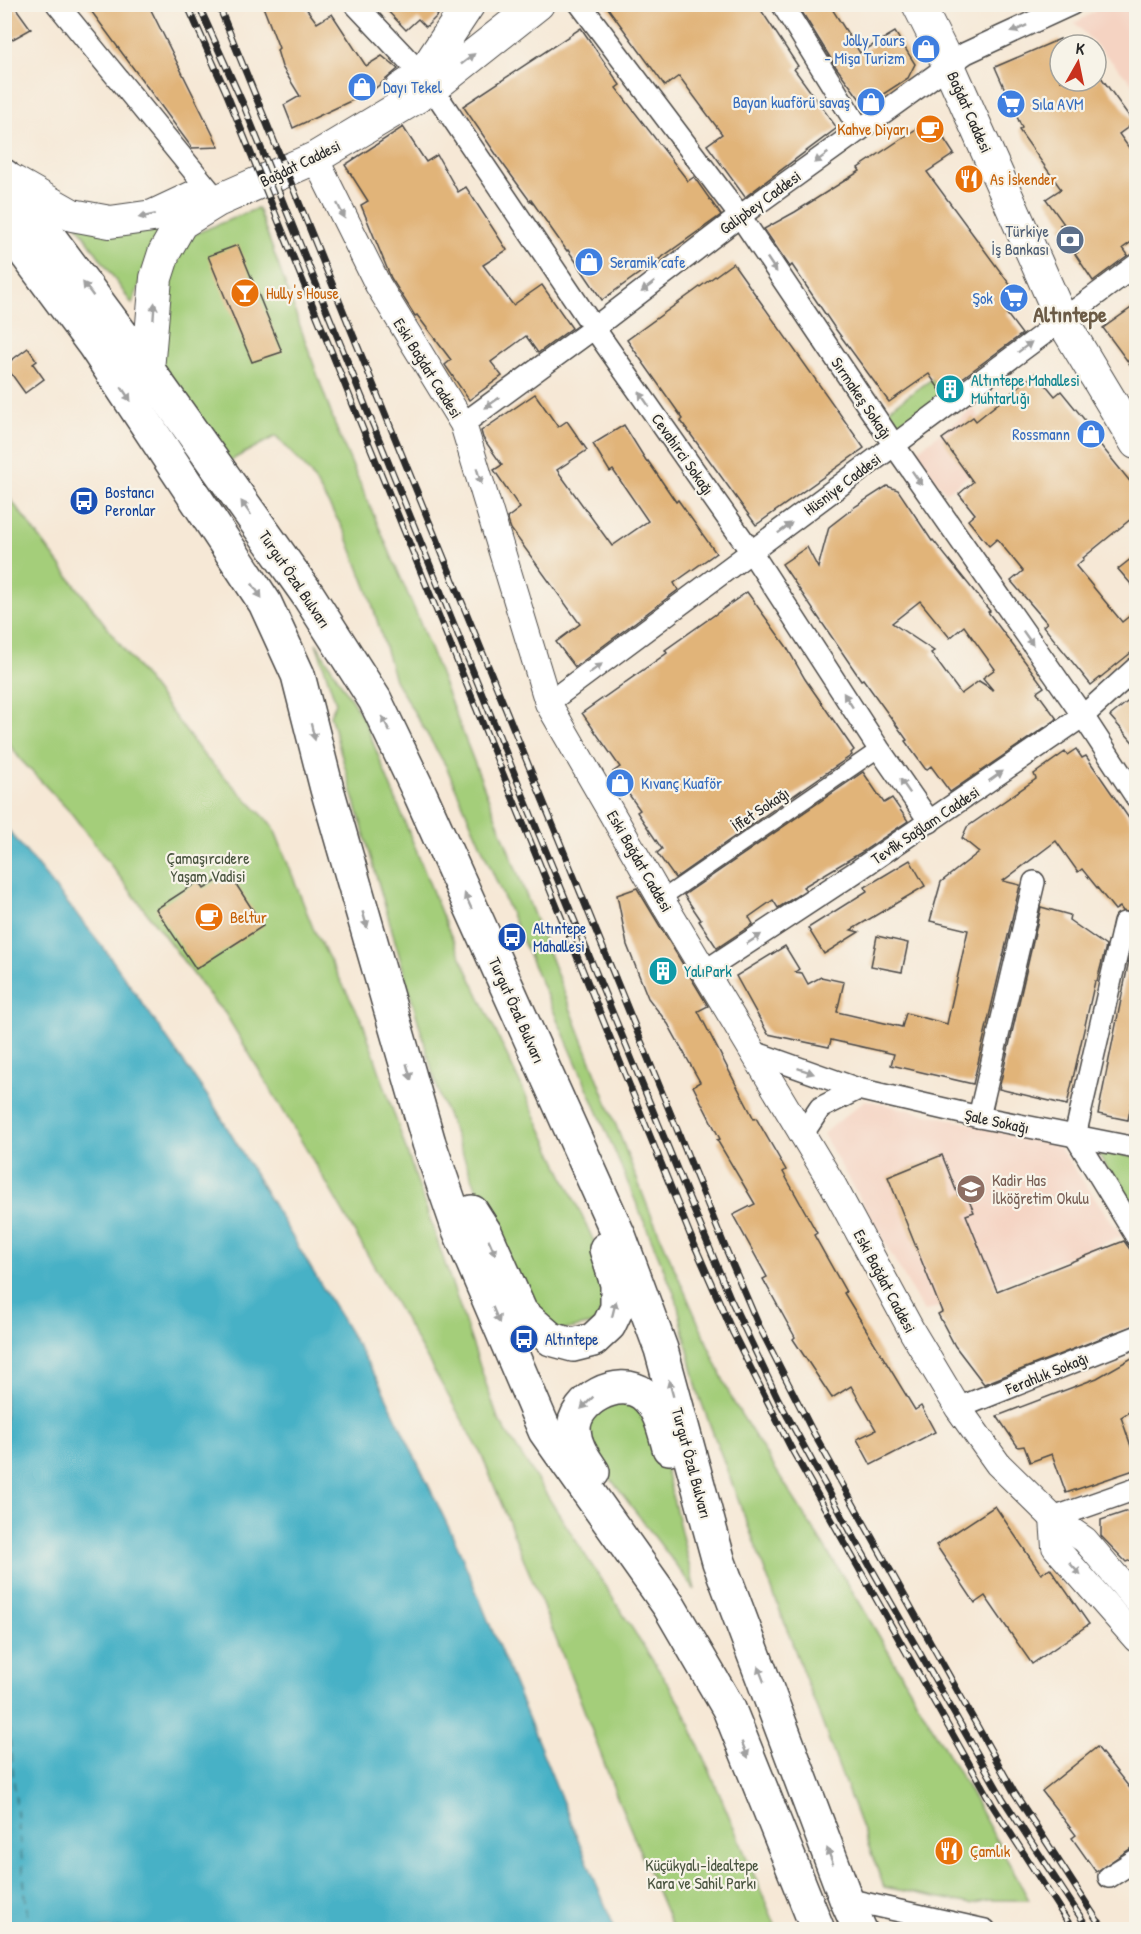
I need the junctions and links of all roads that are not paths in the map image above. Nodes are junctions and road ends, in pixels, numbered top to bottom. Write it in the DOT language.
graph roads {
  1 [pos="57,4"];
  2 [pos="354,4"];
  3 [pos="469,4"];
  4 [pos="538,4"];
  5 [pos="580,4"];
  6 [pos="782,4"];
  7 [pos="918,4"];
  8 [pos="939,4"];
  9 [pos="1072,4"];
  10 [pos="958,59"];
  11 [pos="427,81"];
  12 [pos="860,130"];
  13 [pos="313,152"];
  14 [pos="4,176"];
  15 [pos="209,190"];
  16 [pos="740,216"];
  17 [pos="4,224"];
  18 [pos="1137,265"];
  19 [pos="1068,316"];
  20 [pos="594,328"];
  21 [pos="148,370"];
  22 [pos="1137,416"];
  23 [pos="463,424"];
  24 [pos="1137,443"];
  25 [pos="894,445"];
  26 [pos="752,553"];
  27 [pos="1137,668"];
  28 [pos="548,704"];
  29 [pos="1083,716"];
  30 [pos="879,749"];
  31 [pos="1137,797"];
  32 [pos="930,822"];
  33 [pos="1034,882"];
  34 [pos="661,899"];
  35 [pos="1124,923"];
  36 [pos="492,955"];
  37 [pos="705,971"];
  38 [pos="751,1051"];
  39 [pos="858,1089"];
  40 [pos="979,1117"];
  41 [pos="802,1135"];
  42 [pos="1075,1136"];
  43 [pos="429,1143"];
  44 [pos="1137,1148"];
  45 [pos="1137,1236"];
  46 [pos="1137,1337"];
  47 [pos="958,1408"];
  48 [pos="1137,1489"];
  49 [pos="1053,1518"];
  50 [pos="719,1562"];
  51 [pos="1137,1600"];
  52 [pos="669,1606"];
  53 [pos="1137,1639"];
  54 [pos="1137,1860"];
  55 [pos="1109,1877"];
  56 [pos="846,1899"];
  57 [pos="818,1929"];
  58 [pos="860,1929"];
  59 [pos="985,1929"];
  1 -- 15 [label="street"];
  2 -- 11 [label="street, Cevahirci Sokağı"];
  3 -- 11 [label="main road"];
  11 -- 4 [label="main road, Bağdat Caddesi, one-way"];
  5 -- 16 [label="street, Sırmakeş Sokağı"];
  6 -- 12 [label="street"];
  7 -- 10 [label="main road, Bağdat Caddesi"];
  8 -- 10 [label="main road, Bağdat Caddesi"];
  9 -- 10 [label="street, Galipbey Caddesi, one-way"];
  10 -- 12 [label="street, Galipbey Caddesi"];
  10 -- 19 [label="main road, Bağdat Caddesi"];
  11 -- 13 [label="main road, Bağdat Caddesi"];
  11 -- 20 [label="street, Cevahirci Sokağı"];
  12 -- 16 [label="street, Galipbey Caddesi, one-way"];
  13 -- 15 [label="main road, Bağdat Caddesi"];
  21 -- 13 [label="main road, Bağdat Caddesi, one-way"];
  13 -- 23 [label="street, Eski Bağdat Caddesi, one-way"];
  15 -- 14 [label="main road, Bağdat Caddesi, one-way"];
  21 -- 14 [label="highway, Turgut Özal Bulvarı, one-way"];
  16 -- 20 [label="street, Galipbey Caddesi, one-way"];
  16 -- 25 [label="street, Sırmakeş Sokağı, one-way"];
  17 -- 43 [label="highway, one-way"];
  18 -- 19 [label="street, Hüsniye Caddesi"];
  19 -- 22 [label="main road, Bağdat Caddesi"];
  19 -- 24 [label="main road, Bağdat Caddesi"];
  25 -- 19 [label="street, Hüsniye Caddesi, one-way"];
  20 -- 23 [label="street, Galipbey Caddesi, one-way"];
  26 -- 20 [label="street, Cevahirci Sokağı, one-way"];
  36 -- 21 [label="highway, Turgut Özal Bulvarı, one-way"];
  23 -- 28 [label="street, Eski Bağdat Caddesi, one-way"];
  26 -- 25 [label="street, Hüsniye Caddesi, one-way"];
  25 -- 29 [label="street, Sırmakeş Sokağı, one-way"];
  28 -- 26 [label="street, Hüsniye Caddesi, one-way"];
  30 -- 26 [label="street, Cevahirci Sokağı, one-way"];
  27 -- 29 [label="street, Tevfik Sağlam Caddesi"];
  28 -- 34 [label="street, Eski Bağdat Caddesi"];
  29 -- 31 [label="street, Sırmakeş Sokağı"];
  32 -- 29 [label="street, Tevfik Sağlam Caddesi, one-way"];
  32 -- 30 [label="street, Cevahirci Sokağı, one-way"];
  30 -- 34 [label="street, İffet Sokağı"];
  37 -- 32 [label="street, Tevfik Sağlam Caddesi, one-way"];
  33 -- 40 [label="street"];
  34 -- 37 [label="street, Eski Bağdat Caddesi"];
  35 -- 42 [label="street"];
  43 -- 36 [label="highway, one-way"];
  50 -- 36 [label="highway, Turgut Özal Bulvarı, one-way"];
  37 -- 38 [label="street, Eski Bağdat Caddesi"];
  38 -- 39 [label="street, Şale Sokağı, one-way"];
  38 -- 41 [label="street, Eski Bağdat Caddesi"];
  39 -- 40 [label="street, Şale Sokağı"];
  39 -- 41 [label="street"];
  40 -- 42 [label="street, Şale Sokağı"];
  41 -- 47 [label="street, Eski Bağdat Caddesi"];
  42 -- 44 [label="street, Şale Sokağı"];
  42 -- 45 [label="street"];
  43 -- 52 [label="highway, one-way"];
  46 -- 47 [label="street, Ferahlık Sokağı"];
  47 -- 49 [label="street, Eski Bağdat Caddesi"];
  48 -- 49 [label="street"];
  49 -- 51 [label="street, Eski Bağdat Caddesi"];
  49 -- 53 [label="street, one-way"];
  50 -- 52 [label="highway, one-way"];
  56 -- 50 [label="highway, Turgut Özal Bulvarı, one-way"];
  52 -- 57 [label="highway, one-way"];
  54 -- 55 [label="street"];
  56 -- 58 [label="highway, Turgut Özal Bulvarı"];
  56 -- 59 [label="street"];
}
